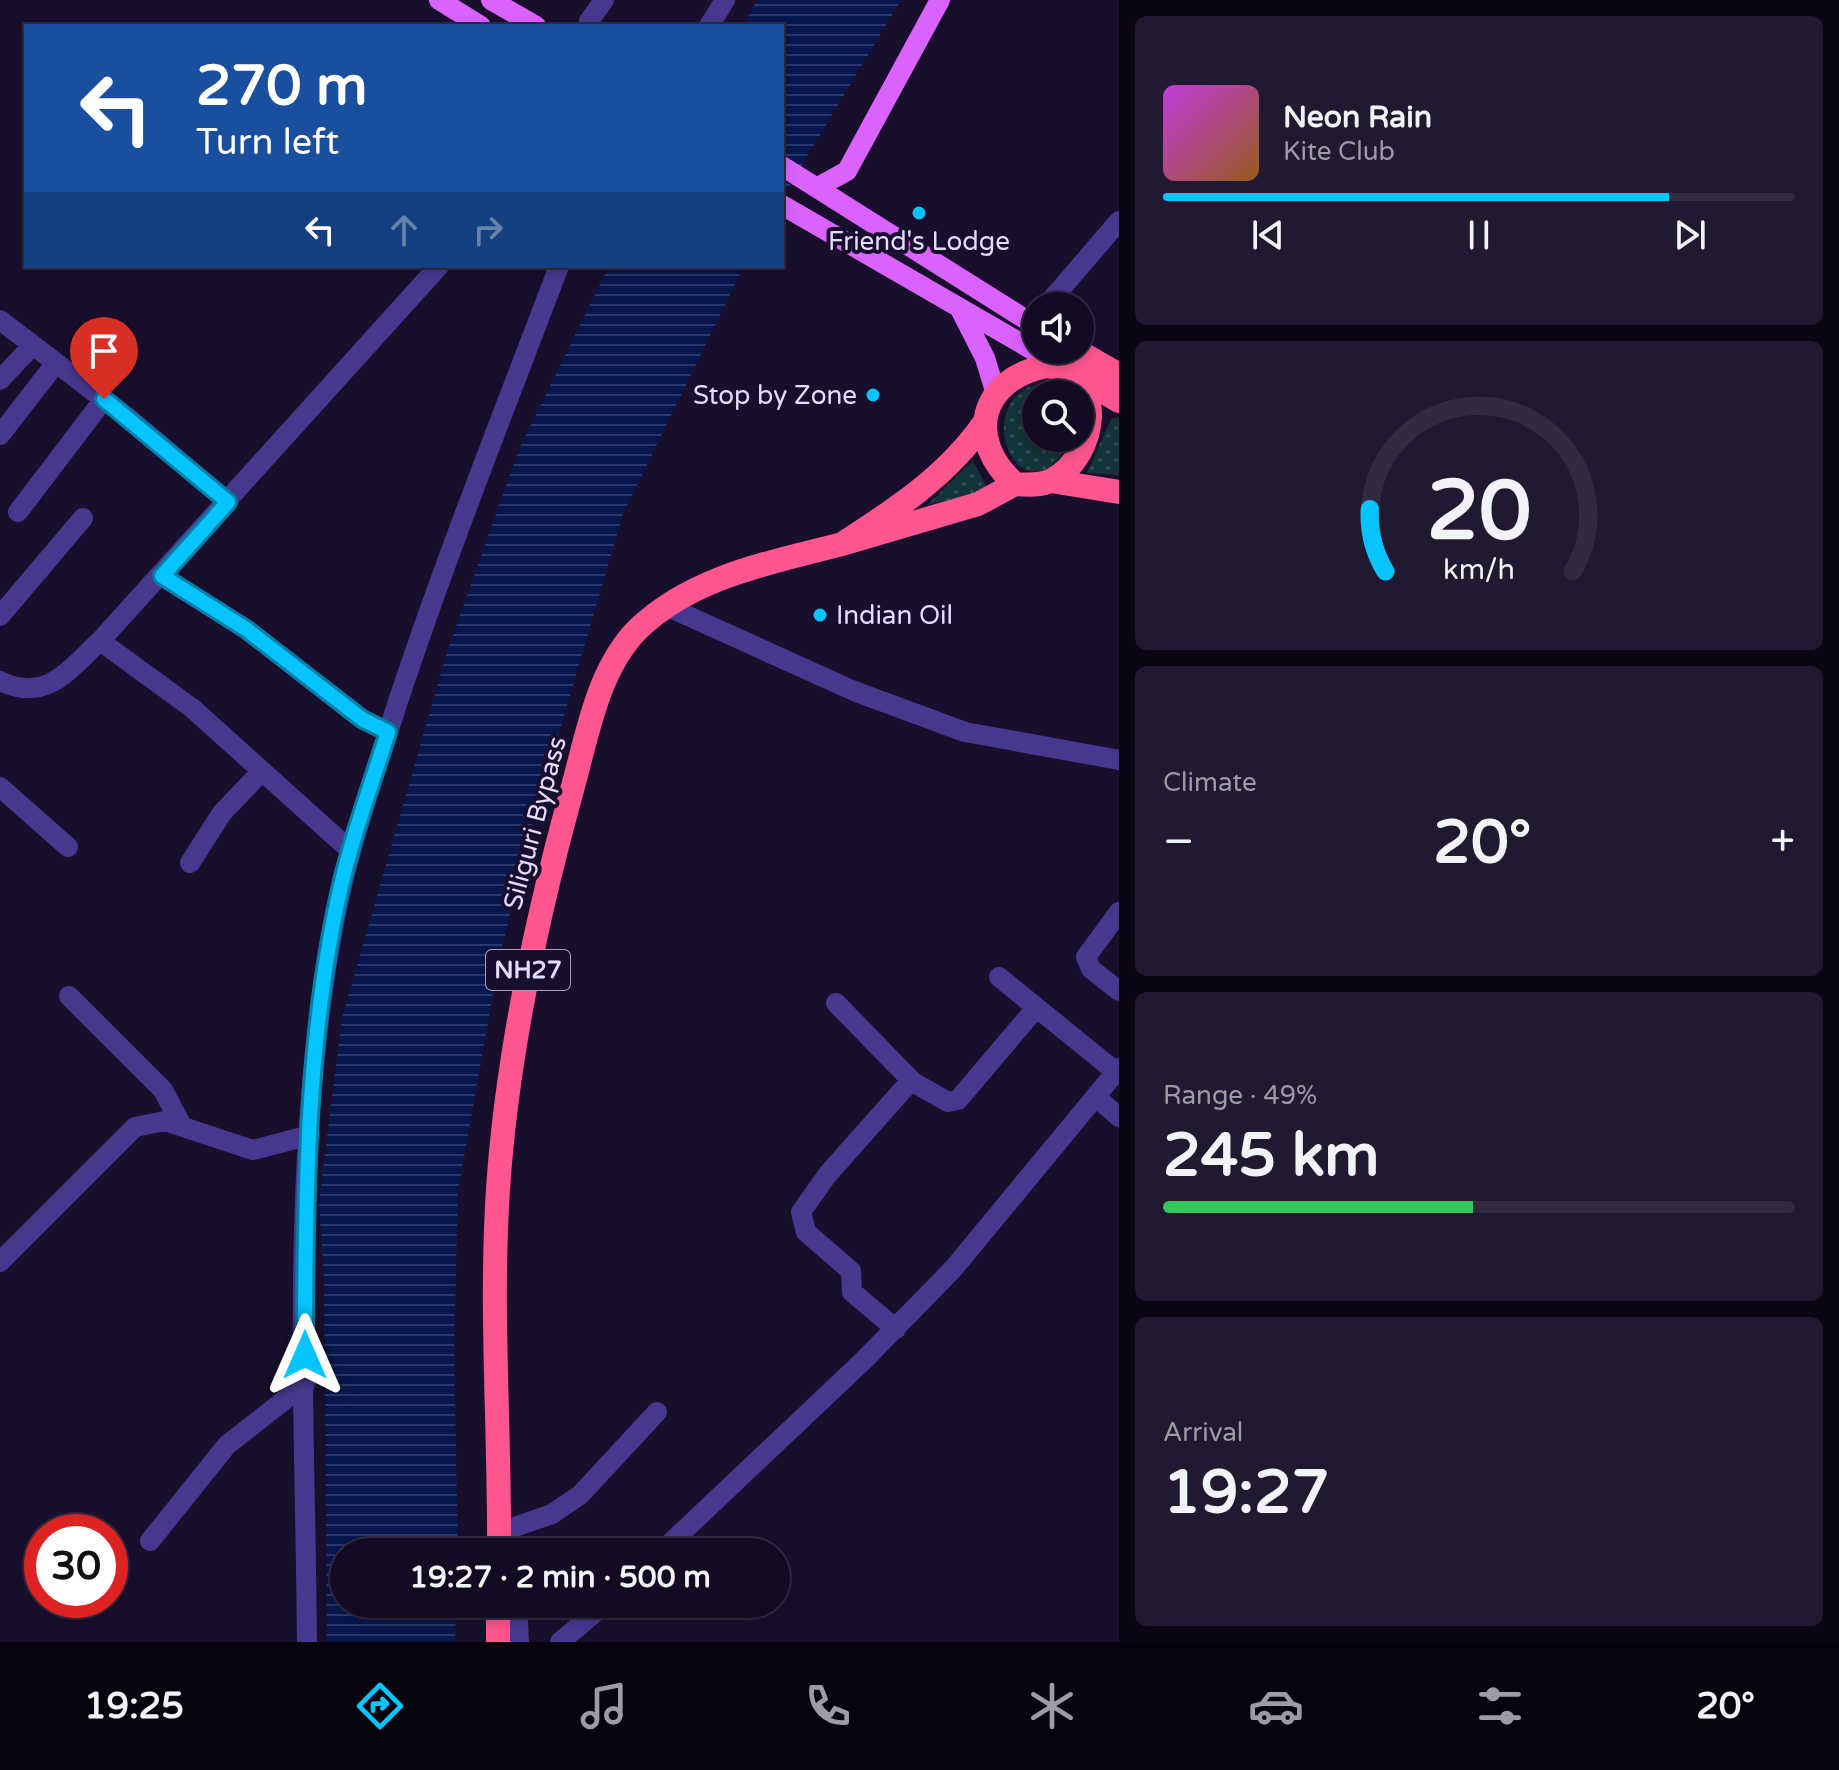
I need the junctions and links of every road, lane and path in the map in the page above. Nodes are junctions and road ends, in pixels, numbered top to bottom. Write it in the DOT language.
graph roads {
  1 [pos="439,0"];
  2 [pos="491,0"];
  3 [pos="604,0"];
  4 [pos="940,0"];
  5 [pos="721,2"];
  6 [pos="589,21"];
  7 [pos="478,24"];
  8 [pos="533,24"];
  9 [pos="710,24"];
  10 [pos="784,167"];
  11 [pos="847,171"];
  12 [pos="812,183"];
  13 [pos="786,207"];
  14 [pos="854,209"];
  15 [pos="1119,221"];
  16 [pos="437,268"];
  17 [pos="558,268"];
  18 [pos="1058,292"];
  19 [pos="957,306"];
  20 [pos="1022,315"];
  21 [pos="0,320"];
  22 [pos="1022,334"];
  23 [pos="33,345"];
  24 [pos="56,363"];
  25 [pos="1063,364"];
  26 [pos="1078,364"];
  27 [pos="1082,364"];
  28 [pos="1091,364"];
  29 [pos="1119,375"];
  30 [pos="0,380"];
  31 [pos="996,394"];
  32 [pos="104,399"];
  33 [pos="1119,401"];
  34 [pos="984,423"];
  35 [pos="0,435"];
  36 [pos="1051,481"];
  37 [pos="1015,484"];
  38 [pos="1119,492"];
  39 [pos="228,502"];
  40 [pos="18,512"];
  41 [pos="83,518"];
  42 [pos="842,544"];
  43 [pos="162,576"];
  44 [pos="666,606"];
  45 [pos="0,616"];
  46 [pos="100,641"];
  47 [pos="0,681"];
  48 [pos="388,732"];
  49 [pos="1119,760"];
  50 [pos="262,771"];
  51 [pos="5,800"];
  52 [pos="68,847"];
  53 [pos="351,851"];
  54 [pos="190,863"];
  55 [pos="1119,912"];
  56 [pos="999,977"];
  57 [pos="1119,991"];
  58 [pos="69,996"];
  59 [pos="836,1003"];
  60 [pos="1036,1008"];
  61 [pos="1118,1070"];
  62 [pos="913,1082"];
  63 [pos="1097,1098"];
  64 [pos="1119,1117"];
  65 [pos="182,1126"];
  66 [pos="310,1135"];
  67 [pos="0,1262"];
  68 [pos="896,1329"];
  69 [pos="305,1384"];
  70 [pos="657,1412"];
  71 [pos="502,1538"];
  72 [pos="508,1538"];
  73 [pos="676,1538"];
  74 [pos="150,1541"];
  75 [pos="498,1618"];
  76 [pos="518,1618"];
  77 [pos="588,1618"];
  78 [pos="307,1642"];
  79 [pos="498,1642"];
  80 [pos="519,1642"];
  81 [pos="560,1642"];
  1 -- 7 [label="main road"];
  2 -- 8 [label="main road"];
  3 -- 6 [label="street"];
  4 -- 11 [label="main road"];
  5 -- 9 [label="street"];
  10 -- 12 [label="main road"];
  11 -- 12 [label="main road"];
  11 -- 14 [label="main road"];
  12 -- 14 [label="main road"];
  13 -- 19 [label="main road"];
  14 -- 20 [label="main road"];
  15 -- 18 [label="street"];
  16 -- 39 [label="street"];
  17 -- 48 [label="street"];
  19 -- 22 [label="main road"];
  19 -- 31 [label="main road"];
  21 -- 23 [label="street"];
  23 -- 24 [label="street"];
  23 -- 30 [label="street"];
  24 -- 32 [label="street"];
  24 -- 35 [label="street"];
  25 -- 31 [label="highway"];
  26 -- 36 [label="highway"];
  27 -- 33 [label="highway"];
  28 -- 29 [label="highway"];
  31 -- 34 [label="highway, NH27"];
  32 -- 39 [label="street"];
  32 -- 40 [label="street"];
  34 -- 37 [label="highway"];
  34 -- 42 [label="highway, NH27"];
  36 -- 37 [label="highway, NH27"];
  36 -- 38 [label="highway, NH27"];
  37 -- 42 [label="highway, NH27"];
  39 -- 43 [label="street"];
  41 -- 45 [label="street"];
  42 -- 44 [label="highway, Siliguri Bypass / NH27"];
  43 -- 46 [label="street"];
  43 -- 48 [label="street"];
  44 -- 49 [label="street"];
  44 -- 71 [label="highway, Siliguri Bypass / NH27"];
  46 -- 47 [label="street"];
  46 -- 50 [label="street"];
  48 -- 53 [label="street"];
  50 -- 53 [label="street"];
  50 -- 54 [label="street"];
  51 -- 52 [label="street"];
  53 -- 66 [label="street"];
  55 -- 57 [label="street"];
  56 -- 60 [label="street"];
  58 -- 65 [label="street"];
  59 -- 62 [label="street"];
  60 -- 61 [label="street"];
  60 -- 62 [label="street"];
  61 -- 63 [label="street"];
  62 -- 68 [label="street"];
  63 -- 64 [label="street"];
  63 -- 68 [label="street"];
  65 -- 66 [label="street"];
  65 -- 67 [label="street"];
  66 -- 69 [label="street"];
  68 -- 73 [label="street"];
  69 -- 74 [label="street"];
  69 -- 78 [label="street"];
  70 -- 72 [label="street"];
  75 -- 79 [label="highway"];
  76 -- 80 [label="street"];
  77 -- 81 [label="street"];
}
